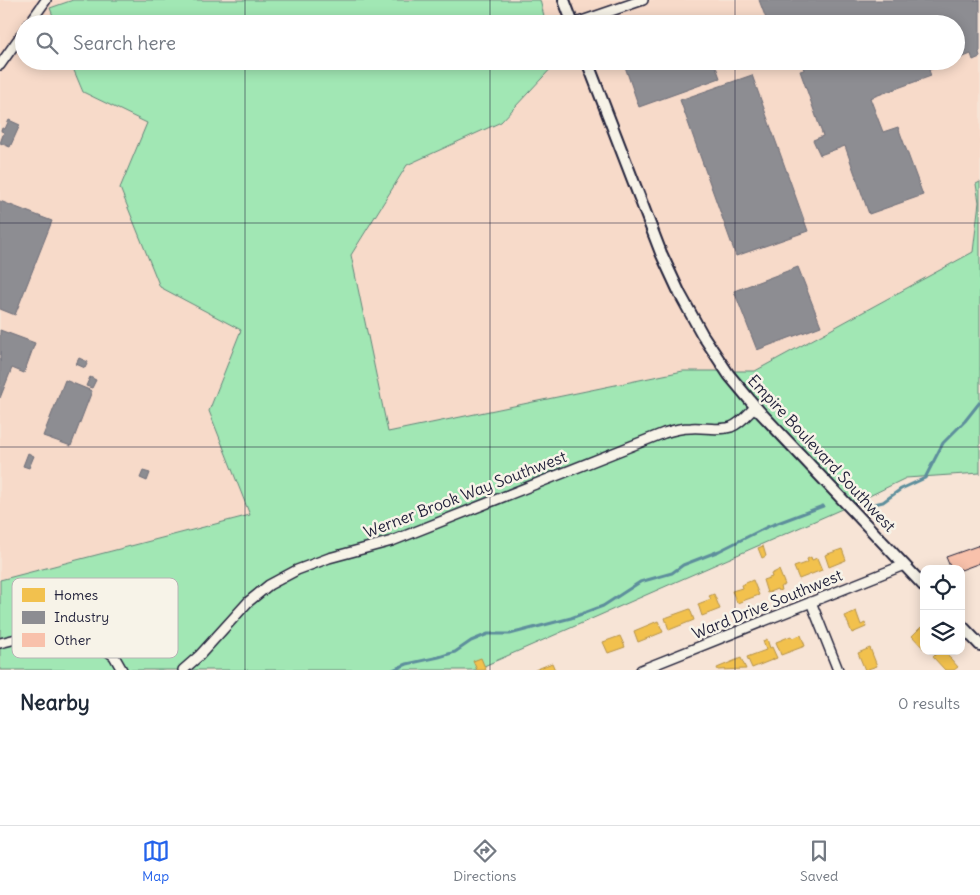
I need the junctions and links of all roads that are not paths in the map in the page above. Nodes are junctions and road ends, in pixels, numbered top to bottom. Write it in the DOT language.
graph roads {
  1 [pos="46,0"];
  2 [pos="564,0"];
  3 [pos="643,0"];
  4 [pos="35,15"];
  5 [pos="570,15"];
  6 [pos="599,15"];
  7 [pos="15,44"];
  8 [pos="0,65"];
  9 [pos="590,70"];
  10 [pos="755,407"];
  11 [pos="904,565"];
  12 [pos="920,582"];
  13 [pos="812,602"];
  14 [pos="965,629"];
  15 [pos="980,645"];
  16 [pos="115,658"];
  17 [pos="122,670"];
  18 [pos="183,670"];
  19 [pos="641,670"];
  20 [pos="838,670"];
  1 -- 4 [label="street"];
  2 -- 5 [label="street"];
  3 -- 6 [label="street"];
  7 -- 8 [label="street"];
  9 -- 10 [label="street, Empire Boulevard Southwest"];
  10 -- 11 [label="street, Empire Boulevard Southwest"];
  10 -- 18 [label="street, Werner Brook Way Southwest"];
  11 -- 12 [label="street, Empire Boulevard Southwest"];
  11 -- 13 [label="street, Ward Drive Southwest"];
  13 -- 19 [label="street, Ward Drive Southwest"];
  13 -- 20 [label="street"];
  14 -- 15 [label="street"];
  16 -- 17 [label="street"];
}
